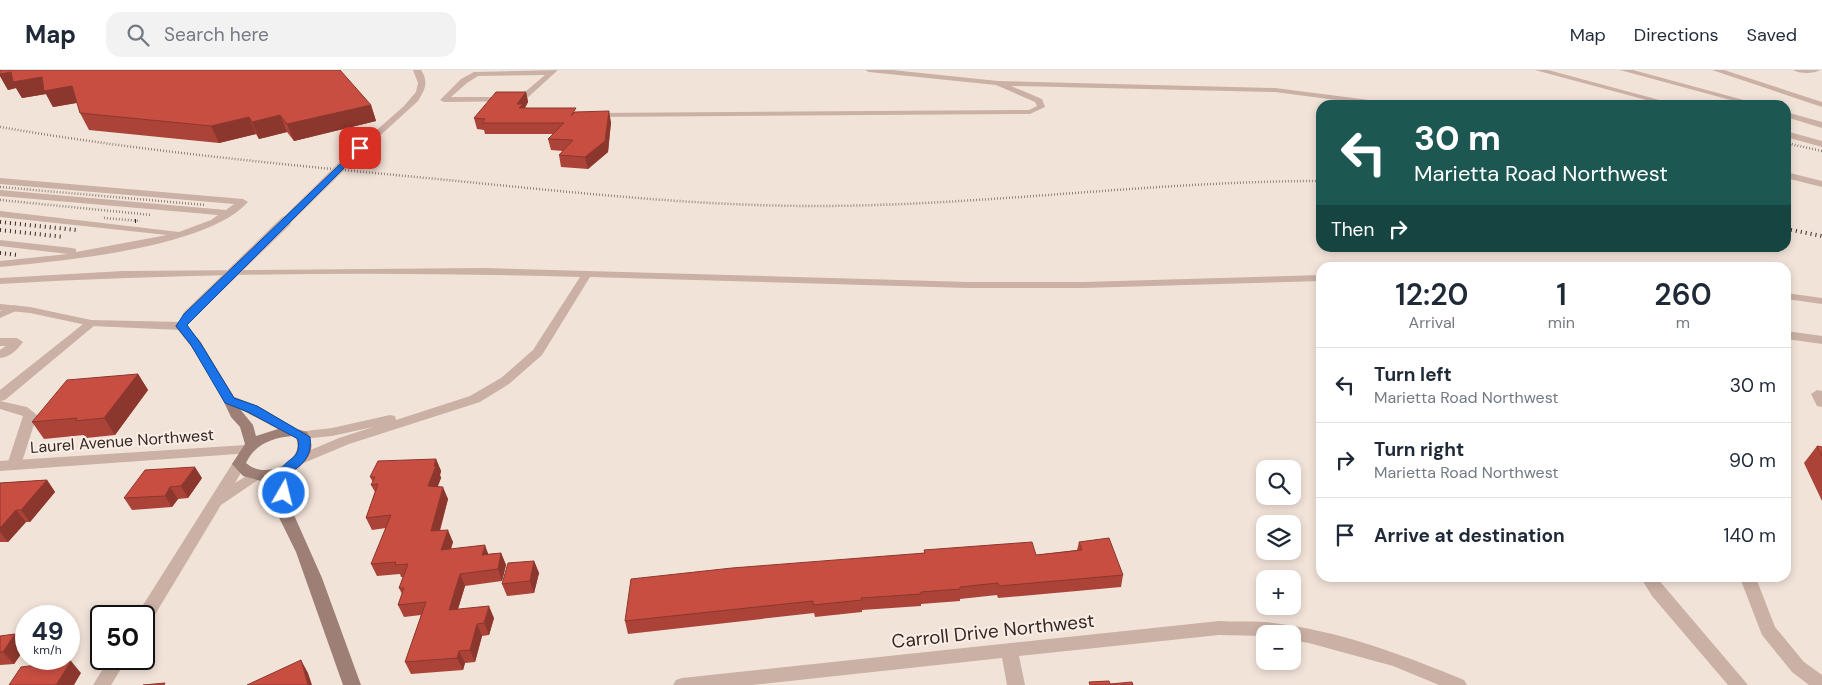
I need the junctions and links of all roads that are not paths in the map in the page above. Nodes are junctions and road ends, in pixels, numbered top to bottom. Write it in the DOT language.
graph roads {
  1 [pos="417,70"];
  2 [pos="869,70"];
  3 [pos="1539,70"];
  4 [pos="1624,70"];
  5 [pos="1716,70"];
  6 [pos="1797,70"];
  7 [pos="1816,70"];
  8 [pos="552,71"];
  9 [pos="1807,71"];
  10 [pos="1822,75"];
  11 [pos="998,83"];
  12 [pos="1353,100"];
  13 [pos="1655,100"];
  14 [pos="1739,100"];
  15 [pos="1822,105"];
  16 [pos="583,115"];
  17 [pos="1791,116"];
  18 [pos="1822,125"];
  19 [pos="1791,135"];
  20 [pos="1822,144"];
  21 [pos="1791,176"];
  22 [pos="0,181"];
  23 [pos="1822,184"];
  24 [pos="0,193"];
  25 [pos="227,213"];
  26 [pos="0,214"];
  27 [pos="183,234"];
  28 [pos="0,243"];
  29 [pos="90,253"];
  30 [pos="0,264"];
  31 [pos="587,274"];
  32 [pos="1316,278"];
  33 [pos="0,281"];
  34 [pos="1791,297"];
  35 [pos="1822,301"];
  36 [pos="0,307"];
  37 [pos="14,308"];
  38 [pos="0,315"];
  39 [pos="185,321"];
  40 [pos="92,323"];
  41 [pos="1791,337"];
  42 [pos="1822,340"];
  43 [pos="0,342"];
  44 [pos="2,355"];
  45 [pos="1822,395"];
  46 [pos="0,397"];
  47 [pos="230,400"];
  48 [pos="1822,404"];
  49 [pos="0,405"];
  50 [pos="417,416"];
  51 [pos="297,433"];
  52 [pos="249,447"];
  53 [pos="299,460"];
  54 [pos="239,464"];
  55 [pos="14,465"];
  56 [pos="0,466"];
  57 [pos="287,469"];
  58 [pos="260,476"];
  59 [pos="216,503"];
  60 [pos="283,505"];
  61 [pos="1652,582"];
  62 [pos="1750,582"];
  63 [pos="152,605"];
  64 [pos="1009,650"];
  65 [pos="111,670"];
  66 [pos="102,685"];
  67 [pos="352,685"];
  68 [pos="682,685"];
  69 [pos="1016,685"];
  70 [pos="1458,685"];
  71 [pos="1738,685"];
  72 [pos="1822,685"];
  1 -- 39 [label="street, bridge"];
  2 -- 11 [label="street"];
  3 -- 13 [label="street"];
  4 -- 14 [label="street"];
  5 -- 15 [label="street"];
  6 -- 9 [label="street"];
  7 -- 9 [label="street"];
  8 -- 8 [label="street"];
  9 -- 10 [label="street"];
  11 -- 12 [label="street"];
  11 -- 16 [label="street"];
  17 -- 18 [label="street"];
  19 -- 20 [label="street"];
  21 -- 23 [label="street"];
  22 -- 25 [label="street"];
  24 -- 25 [label="street"];
  25 -- 27 [label="street"];
  26 -- 27 [label="street"];
  27 -- 29 [label="street"];
  28 -- 29 [label="street"];
  29 -- 30 [label="street"];
  31 -- 32 [label="street"];
  31 -- 33 [label="street"];
  31 -- 50 [label="street"];
  34 -- 35 [label="street"];
  36 -- 37 [label="street"];
  37 -- 38 [label="street"];
  37 -- 40 [label="street"];
  39 -- 40 [label="street"];
  39 -- 47 [label="main road"];
  40 -- 46 [label="street"];
  41 -- 42 [label="street"];
  43 -- 44 [label="street"];
  45 -- 48 [label="street"];
  47 -- 51 [label="main road"];
  47 -- 52 [label="main road"];
  49 -- 55 [label="street"];
  50 -- 51 [label="street"];
  50 -- 53 [label="street"];
  51 -- 52 [label="main road"];
  51 -- 53 [label="main road"];
  52 -- 54 [label="main road"];
  52 -- 55 [label="street, Laurel Avenue Northwest"];
  53 -- 57 [label="main road"];
  54 -- 58 [label="main road"];
  54 -- 59 [label="street"];
  55 -- 56 [label="street, Laurel Avenue Northwest"];
  57 -- 58 [label="main road"];
  57 -- 60 [label="main road"];
  58 -- 59 [label="street"];
  58 -- 60 [label="main road"];
  59 -- 63 [label="street"];
  60 -- 67 [label="main road"];
  61 -- 71 [label="street"];
  62 -- 72 [label="street"];
  64 -- 68 [label="street, Carroll Drive Northwest"];
  64 -- 69 [label="street"];
  64 -- 70 [label="street, Carroll Drive Northwest"];
  65 -- 66 [label="street"];
}
